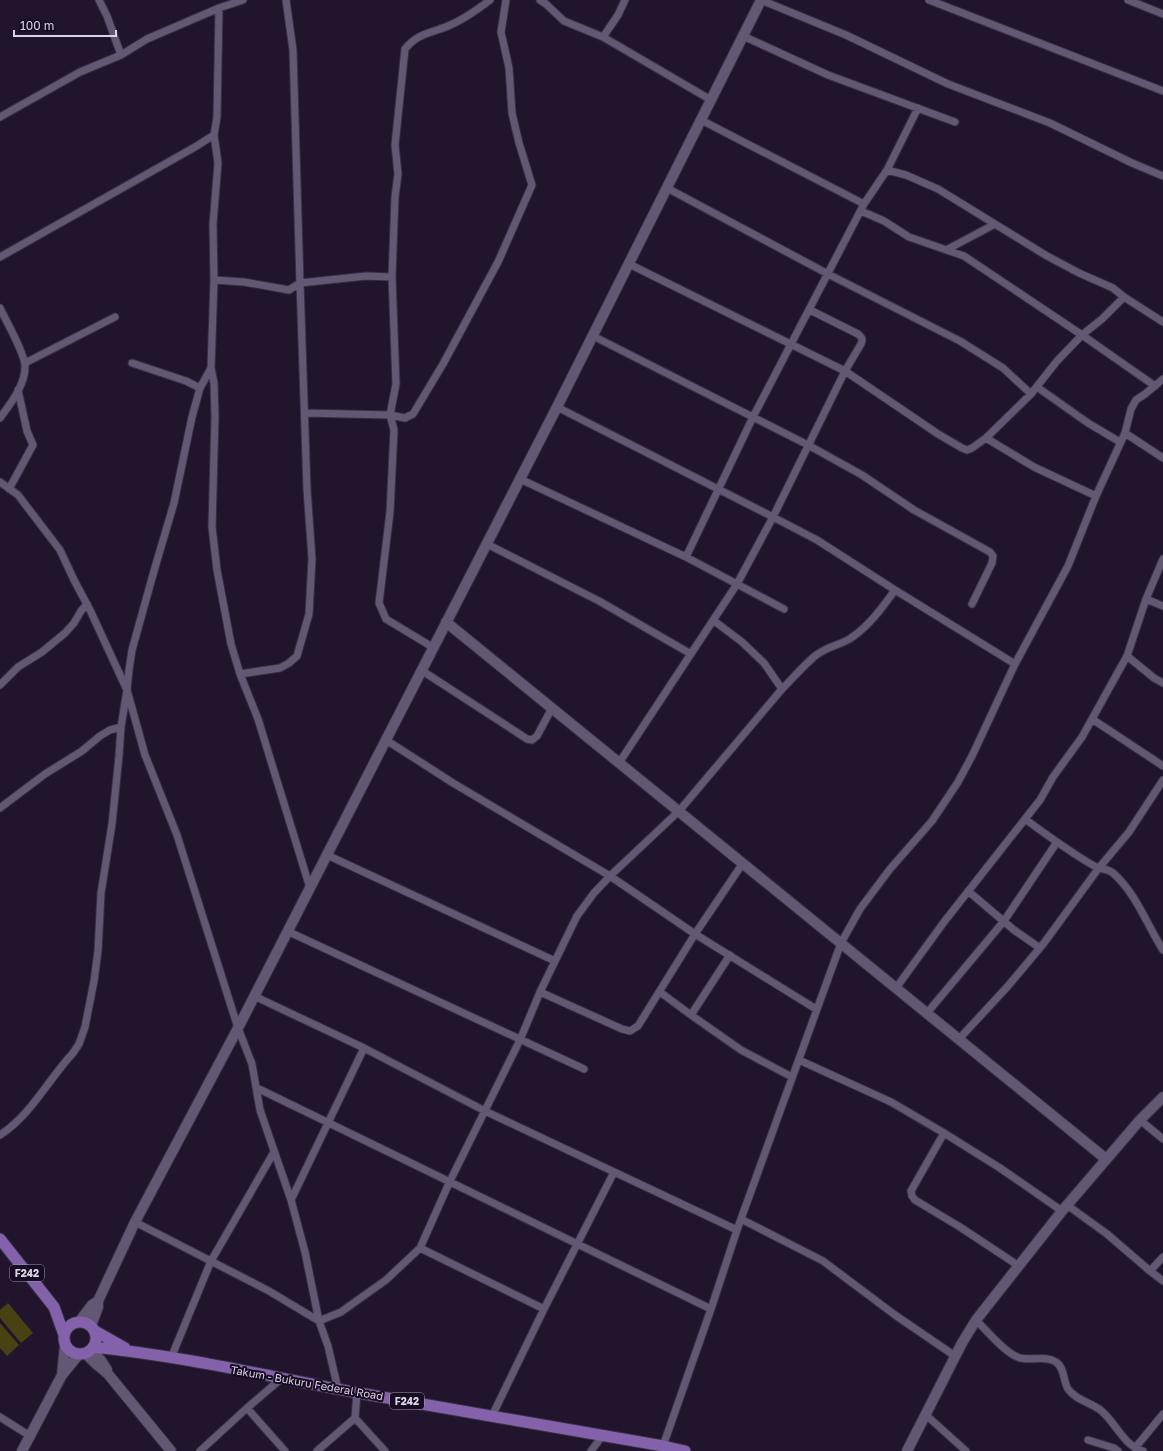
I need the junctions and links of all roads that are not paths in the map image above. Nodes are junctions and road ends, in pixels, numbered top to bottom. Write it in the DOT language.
graph roads {
  1 [pos="99,0"];
  2 [pos="243,0"];
  3 [pos="286,0"];
  4 [pos="490,0"];
  5 [pos="506,0"];
  6 [pos="540,0"];
  7 [pos="625,0"];
  8 [pos="761,0"];
  9 [pos="929,0"];
  10 [pos="1128,0"];
  11 [pos="219,8"];
  12 [pos="1163,14"];
  13 [pos="743,36"];
  14 [pos="603,37"];
  15 [pos="121,55"];
  16 [pos="1163,91"];
  17 [pos="711,100"];
  18 [pos="918,108"];
  19 [pos="0,117"];
  20 [pos="701,120"];
  21 [pos="955,122"];
  22 [pos="214,135"];
  23 [pos="888,170"];
  24 [pos="1163,176"];
  25 [pos="667,188"];
  26 [pos="863,207"];
  27 [pos="995,224"];
  28 [pos="948,250"];
  29 [pos="0,257"];
  30 [pos="629,264"];
  31 [pos="828,274"];
  32 [pos="392,277"];
  33 [pos="214,280"];
  34 [pos="300,283"];
  35 [pos="1124,297"];
  36 [pos="0,308"];
  37 [pos="810,310"];
  38 [pos="114,317"];
  39 [pos="1163,322"];
  40 [pos="1082,335"];
  41 [pos="593,336"];
  42 [pos="792,344"];
  43 [pos="132,362"];
  44 [pos="25,364"];
  45 [pos="211,368"];
  46 [pos="846,370"];
  47 [pos="1163,379"];
  48 [pos="1037,386"];
  49 [pos="1155,386"];
  50 [pos="200,388"];
  51 [pos="18,390"];
  52 [pos="1031,394"];
  53 [pos="557,407"];
  54 [pos="305,413"];
  55 [pos="390,415"];
  56 [pos="753,417"];
  57 [pos="0,418"];
  58 [pos="1125,432"];
  59 [pos="986,438"];
  60 [pos="1120,442"];
  61 [pos="808,445"];
  62 [pos="1163,458"];
  63 [pos="520,479"];
  64 [pos="0,482"];
  65 [pos="9,489"];
  66 [pos="718,490"];
  67 [pos="1096,496"];
  68 [pos="773,516"];
  69 [pos="487,544"];
  70 [pos="686,557"];
  71 [pos="1163,559"];
  72 [pos="737,584"];
  73 [pos="895,590"];
  74 [pos="1146,599"];
  75 [pos="87,604"];
  76 [pos="972,604"];
  77 [pos="1163,606"];
  78 [pos="784,609"];
  79 [pos="713,620"];
  80 [pos="446,622"];
  81 [pos="434,648"];
  82 [pos="690,654"];
  83 [pos="1127,656"];
  84 [pos="1016,664"];
  85 [pos="421,670"];
  86 [pos="240,674"];
  87 [pos="1163,683"];
  88 [pos="0,685"];
  89 [pos="782,689"];
  90 [pos="128,690"];
  91 [pos="552,708"];
  92 [pos="1092,719"];
  93 [pos="121,727"];
  94 [pos="386,740"];
  95 [pos="619,763"];
  96 [pos="1163,766"];
  97 [pos="1163,780"];
  98 [pos="0,808"];
  99 [pos="678,811"];
  100 [pos="1025,819"];
  101 [pos="1057,842"];
  102 [pos="327,855"];
  103 [pos="743,863"];
  104 [pos="1098,869"];
  105 [pos="610,876"];
  106 [pos="310,888"];
  107 [pos="968,891"];
  108 [pos="1004,921"];
  109 [pos="287,931"];
  110 [pos="695,934"];
  111 [pos="841,943"];
  112 [pos="1040,948"];
  113 [pos="1163,950"];
  114 [pos="730,955"];
  115 [pos="555,961"];
  116 [pos="896,988"];
  117 [pos="540,992"];
  118 [pos="660,992"];
  119 [pos="254,996"];
  120 [pos="816,1009"];
  121 [pos="927,1013"];
  122 [pos="691,1015"];
  123 [pos="238,1028"];
  124 [pos="959,1039"];
  125 [pos="520,1040"];
  126 [pos="364,1048"];
  127 [pos="799,1060"];
  128 [pos="584,1069"];
  129 [pos="792,1077"];
  130 [pos="257,1088"];
  131 [pos="1163,1097"];
  132 [pos="485,1112"];
  133 [pos="1140,1120"];
  134 [pos="328,1123"];
  135 [pos="944,1133"];
  136 [pos="0,1135"];
  137 [pos="1163,1139"];
  138 [pos="274,1152"];
  139 [pos="1106,1159"];
  140 [pos="614,1172"];
  141 [pos="450,1181"];
  142 [pos="291,1200"];
  143 [pos="1065,1208"];
  144 [pos="741,1218"];
  145 [pos="135,1222"];
  146 [pos="737,1230"];
  147 [pos="0,1239"];
  148 [pos="577,1244"];
  149 [pos="420,1248"];
  150 [pos="1163,1257"];
  151 [pos="211,1261"];
  152 [pos="1019,1266"];
  153 [pos="1150,1271"];
  154 [pos="1163,1281"];
  155 [pos="98,1301"];
  156 [pos="54,1307"];
  157 [pos="544,1309"];
  158 [pos="711,1309"];
  159 [pos="976,1320"];
  160 [pos="319,1321"];
  161 [pos="77,1322"];
  162 [pos="93,1328"];
  163 [pos="65,1340"];
  164 [pos="87,1351"];
  165 [pos="129,1351"];
  166 [pos="955,1356"];
  167 [pos="171,1358"];
  168 [pos="62,1375"];
  169 [pos="282,1378"];
  170 [pos="338,1389"];
  171 [pos="357,1393"];
  172 [pos="247,1408"];
  173 [pos="1163,1414"];
  174 [pos="926,1415"];
  175 [pos="492,1416"];
  176 [pos="0,1417"];
  177 [pos="355,1418"];
  178 [pos="603,1435"];
  179 [pos="30,1436"];
  180 [pos="1088,1440"];
  181 [pos="663,1446"];
  182 [pos="1135,1448"];
  183 [pos="23,1451"];
  184 [pos="171,1451"];
  185 [pos="200,1451"];
  186 [pos="285,1451"];
  187 [pos="317,1451"];
  188 [pos="385,1451"];
  189 [pos="591,1451"];
  190 [pos="685,1451"];
  191 [pos="907,1451"];
  192 [pos="966,1451"];
  193 [pos="1118,1451"];
  194 [pos="1143,1451"];
  1 -- 15 [label="street"];
  2 -- 11 [label="street"];
  3 -- 34 [label="street"];
  4 -- 32 [label="street"];
  5 -- 55 [label="street"];
  6 -- 14 [label="street"];
  7 -- 14 [label="street"];
  8 -- 13 [label="main road"];
  8 -- 24 [label="street"];
  9 -- 16 [label="street"];
  10 -- 12 [label="street"];
  11 -- 15 [label="street"];
  11 -- 22 [label="street"];
  13 -- 17 [label="main road"];
  13 -- 18 [label="street"];
  14 -- 17 [label="street"];
  15 -- 19 [label="street"];
  17 -- 20 [label="main road"];
  18 -- 21 [label="street"];
  18 -- 23 [label="street"];
  20 -- 25 [label="main road"];
  20 -- 26 [label="street"];
  22 -- 29 [label="street"];
  22 -- 33 [label="street"];
  23 -- 26 [label="street"];
  23 -- 27 [label="street"];
  25 -- 30 [label="main road"];
  25 -- 31 [label="street"];
  26 -- 28 [label="street"];
  26 -- 31 [label="street"];
  27 -- 28 [label="street"];
  27 -- 35 [label="street"];
  28 -- 40 [label="street"];
  30 -- 41 [label="main road"];
  30 -- 42 [label="street"];
  31 -- 37 [label="street"];
  31 -- 52 [label="street"];
  32 -- 34 [label="street"];
  32 -- 55 [label="street"];
  33 -- 34 [label="street"];
  33 -- 45 [label="street"];
  34 -- 54 [label="street"];
  35 -- 39 [label="street"];
  35 -- 40 [label="street"];
  36 -- 44 [label="street"];
  37 -- 42 [label="street"];
  37 -- 46 [label="street"];
  38 -- 44 [label="street"];
  40 -- 48 [label="street"];
  40 -- 49 [label="street"];
  41 -- 53 [label="main road"];
  41 -- 56 [label="street"];
  42 -- 46 [label="street"];
  42 -- 56 [label="street"];
  43 -- 50 [label="street"];
  44 -- 51 [label="street"];
  45 -- 50 [label="street"];
  45 -- 86 [label="street"];
  46 -- 59 [label="street"];
  46 -- 61 [label="street"];
  47 -- 49 [label="street"];
  48 -- 52 [label="street"];
  48 -- 60 [label="street"];
  49 -- 58 [label="street"];
  50 -- 90 [label="street"];
  51 -- 57 [label="street"];
  51 -- 65 [label="street"];
  52 -- 59 [label="street"];
  53 -- 63 [label="main road"];
  53 -- 66 [label="street"];
  54 -- 55 [label="street"];
  54 -- 86 [label="street"];
  55 -- 81 [label="street"];
  56 -- 61 [label="street"];
  56 -- 66 [label="street"];
  58 -- 60 [label="street"];
  58 -- 62 [label="street"];
  59 -- 67 [label="street"];
  60 -- 67 [label="street"];
  61 -- 68 [label="street"];
  61 -- 76 [label="street"];
  63 -- 69 [label="main road"];
  63 -- 70 [label="street"];
  64 -- 65 [label="street"];
  65 -- 75 [label="street"];
  66 -- 68 [label="street"];
  66 -- 70 [label="street"];
  67 -- 84 [label="street"];
  68 -- 72 [label="street"];
  68 -- 73 [label="street"];
  69 -- 80 [label="main road"];
  69 -- 82 [label="street"];
  70 -- 72 [label="street"];
  71 -- 74 [label="street"];
  72 -- 78 [label="street"];
  72 -- 79 [label="street"];
  73 -- 84 [label="street"];
  73 -- 89 [label="street"];
  74 -- 77 [label="street"];
  74 -- 83 [label="street"];
  75 -- 88 [label="street"];
  75 -- 90 [label="street"];
  79 -- 82 [label="street"];
  79 -- 89 [label="street"];
  80 -- 81 [label="main road"];
  80 -- 91 [label="main road"];
  81 -- 85 [label="main road"];
  82 -- 95 [label="street"];
  83 -- 87 [label="street"];
  83 -- 92 [label="street"];
  84 -- 111 [label="street"];
  85 -- 91 [label="street"];
  85 -- 94 [label="main road"];
  86 -- 106 [label="street"];
  89 -- 99 [label="street"];
  90 -- 93 [label="street"];
  90 -- 123 [label="street"];
  91 -- 95 [label="main road"];
  92 -- 96 [label="street"];
  92 -- 100 [label="street"];
  93 -- 98 [label="street"];
  93 -- 136 [label="street"];
  94 -- 102 [label="main road"];
  94 -- 105 [label="street"];
  95 -- 99 [label="main road"];
  97 -- 104 [label="street"];
  99 -- 103 [label="main road"];
  99 -- 105 [label="street"];
  100 -- 101 [label="street"];
  100 -- 107 [label="street"];
  101 -- 104 [label="street"];
  101 -- 108 [label="street"];
  102 -- 106 [label="main road"];
  102 -- 115 [label="street"];
  103 -- 110 [label="street"];
  103 -- 111 [label="main road"];
  104 -- 112 [label="street"];
  104 -- 113 [label="street"];
  105 -- 110 [label="street"];
  105 -- 115 [label="street"];
  106 -- 109 [label="main road"];
  107 -- 108 [label="street"];
  107 -- 116 [label="street"];
  108 -- 112 [label="street"];
  108 -- 121 [label="street"];
  109 -- 119 [label="main road"];
  109 -- 125 [label="street"];
  110 -- 114 [label="street"];
  110 -- 118 [label="street"];
  111 -- 116 [label="main road"];
  111 -- 120 [label="street"];
  112 -- 124 [label="street"];
  114 -- 120 [label="street"];
  114 -- 122 [label="street"];
  115 -- 117 [label="street"];
  116 -- 121 [label="main road"];
  117 -- 118 [label="street"];
  117 -- 125 [label="street"];
  118 -- 122 [label="street"];
  119 -- 123 [label="main road"];
  119 -- 126 [label="street"];
  120 -- 127 [label="street"];
  121 -- 124 [label="main road"];
  122 -- 129 [label="street"];
  123 -- 130 [label="street"];
  123 -- 145 [label="main road"];
  124 -- 139 [label="main road"];
  125 -- 128 [label="street"];
  125 -- 132 [label="street"];
  126 -- 132 [label="street"];
  126 -- 134 [label="street"];
  127 -- 129 [label="street"];
  127 -- 135 [label="street"];
  129 -- 144 [label="street"];
  130 -- 134 [label="street"];
  130 -- 138 [label="street"];
  131 -- 133 [label="main road"];
  132 -- 140 [label="street"];
  132 -- 141 [label="street"];
  133 -- 137 [label="street"];
  133 -- 139 [label="main road"];
  134 -- 141 [label="street"];
  134 -- 142 [label="street"];
  135 -- 143 [label="street"];
  135 -- 152 [label="street"];
  138 -- 142 [label="street"];
  138 -- 151 [label="street"];
  139 -- 143 [label="main road"];
  140 -- 146 [label="street"];
  140 -- 148 [label="street"];
  141 -- 148 [label="street"];
  141 -- 149 [label="street"];
  142 -- 160 [label="street"];
  143 -- 152 [label="main road"];
  143 -- 153 [label="street"];
  144 -- 146 [label="street"];
  144 -- 166 [label="street"];
  145 -- 151 [label="street"];
  145 -- 155 [label="main road"];
  146 -- 158 [label="street"];
  147 -- 156 [label="main road, F242"];
  148 -- 157 [label="street"];
  148 -- 158 [label="street"];
  149 -- 157 [label="street"];
  149 -- 160 [label="street"];
  150 -- 153 [label="street"];
  151 -- 160 [label="street"];
  151 -- 167 [label="street"];
  152 -- 159 [label="main road"];
  153 -- 154 [label="street"];
  155 -- 161 [label="main road"];
  155 -- 162 [label="main road"];
  156 -- 161 [label="main road, F242"];
  156 -- 163 [label="main road, F242"];
  157 -- 175 [label="street"];
  158 -- 181 [label="street"];
  159 -- 166 [label="main road"];
  159 -- 182 [label="street"];
  160 -- 170 [label="street"];
  161 -- 162 [label="main road, F242"];
  161 -- 163 [label="main road"];
  162 -- 164 [label="main road"];
  162 -- 165 [label="main road, F242"];
  163 -- 164 [label="main road, F242"];
  163 -- 168 [label="main road"];
  164 -- 165 [label="main road, Takum - Bukuru Federal Road / F242"];
  164 -- 168 [label="main road"];
  164 -- 184 [label="main road"];
  165 -- 167 [label="main road, Takum - Bukuru Federal Road / F242"];
  166 -- 174 [label="main road"];
  167 -- 169 [label="main road, Takum - Bukuru Federal Road / F242"];
  168 -- 179 [label="main road"];
  169 -- 170 [label="main road, Takum - Bukuru Federal Road / F242"];
  169 -- 172 [label="street"];
  170 -- 171 [label="main road, Takum - Bukuru Federal Road / F242"];
  171 -- 175 [label="main road, Takum - Bukuru Federal Road / F242"];
  171 -- 177 [label="street"];
  172 -- 185 [label="street"];
  172 -- 186 [label="street"];
  173 -- 182 [label="street"];
  174 -- 191 [label="main road"];
  174 -- 192 [label="street"];
  175 -- 178 [label="main road, Takum - Bukuru Federal Road / F242"];
  176 -- 179 [label="street"];
  177 -- 187 [label="street"];
  177 -- 188 [label="street"];
  178 -- 181 [label="main road, Takum - Bukuru Federal Road / F242"];
  178 -- 189 [label="street"];
  179 -- 183 [label="main road"];
  180 -- 193 [label="street"];
  181 -- 190 [label="main road, Takum - Bukuru Federal Road / F242"];
  182 -- 194 [label="street"];
}
